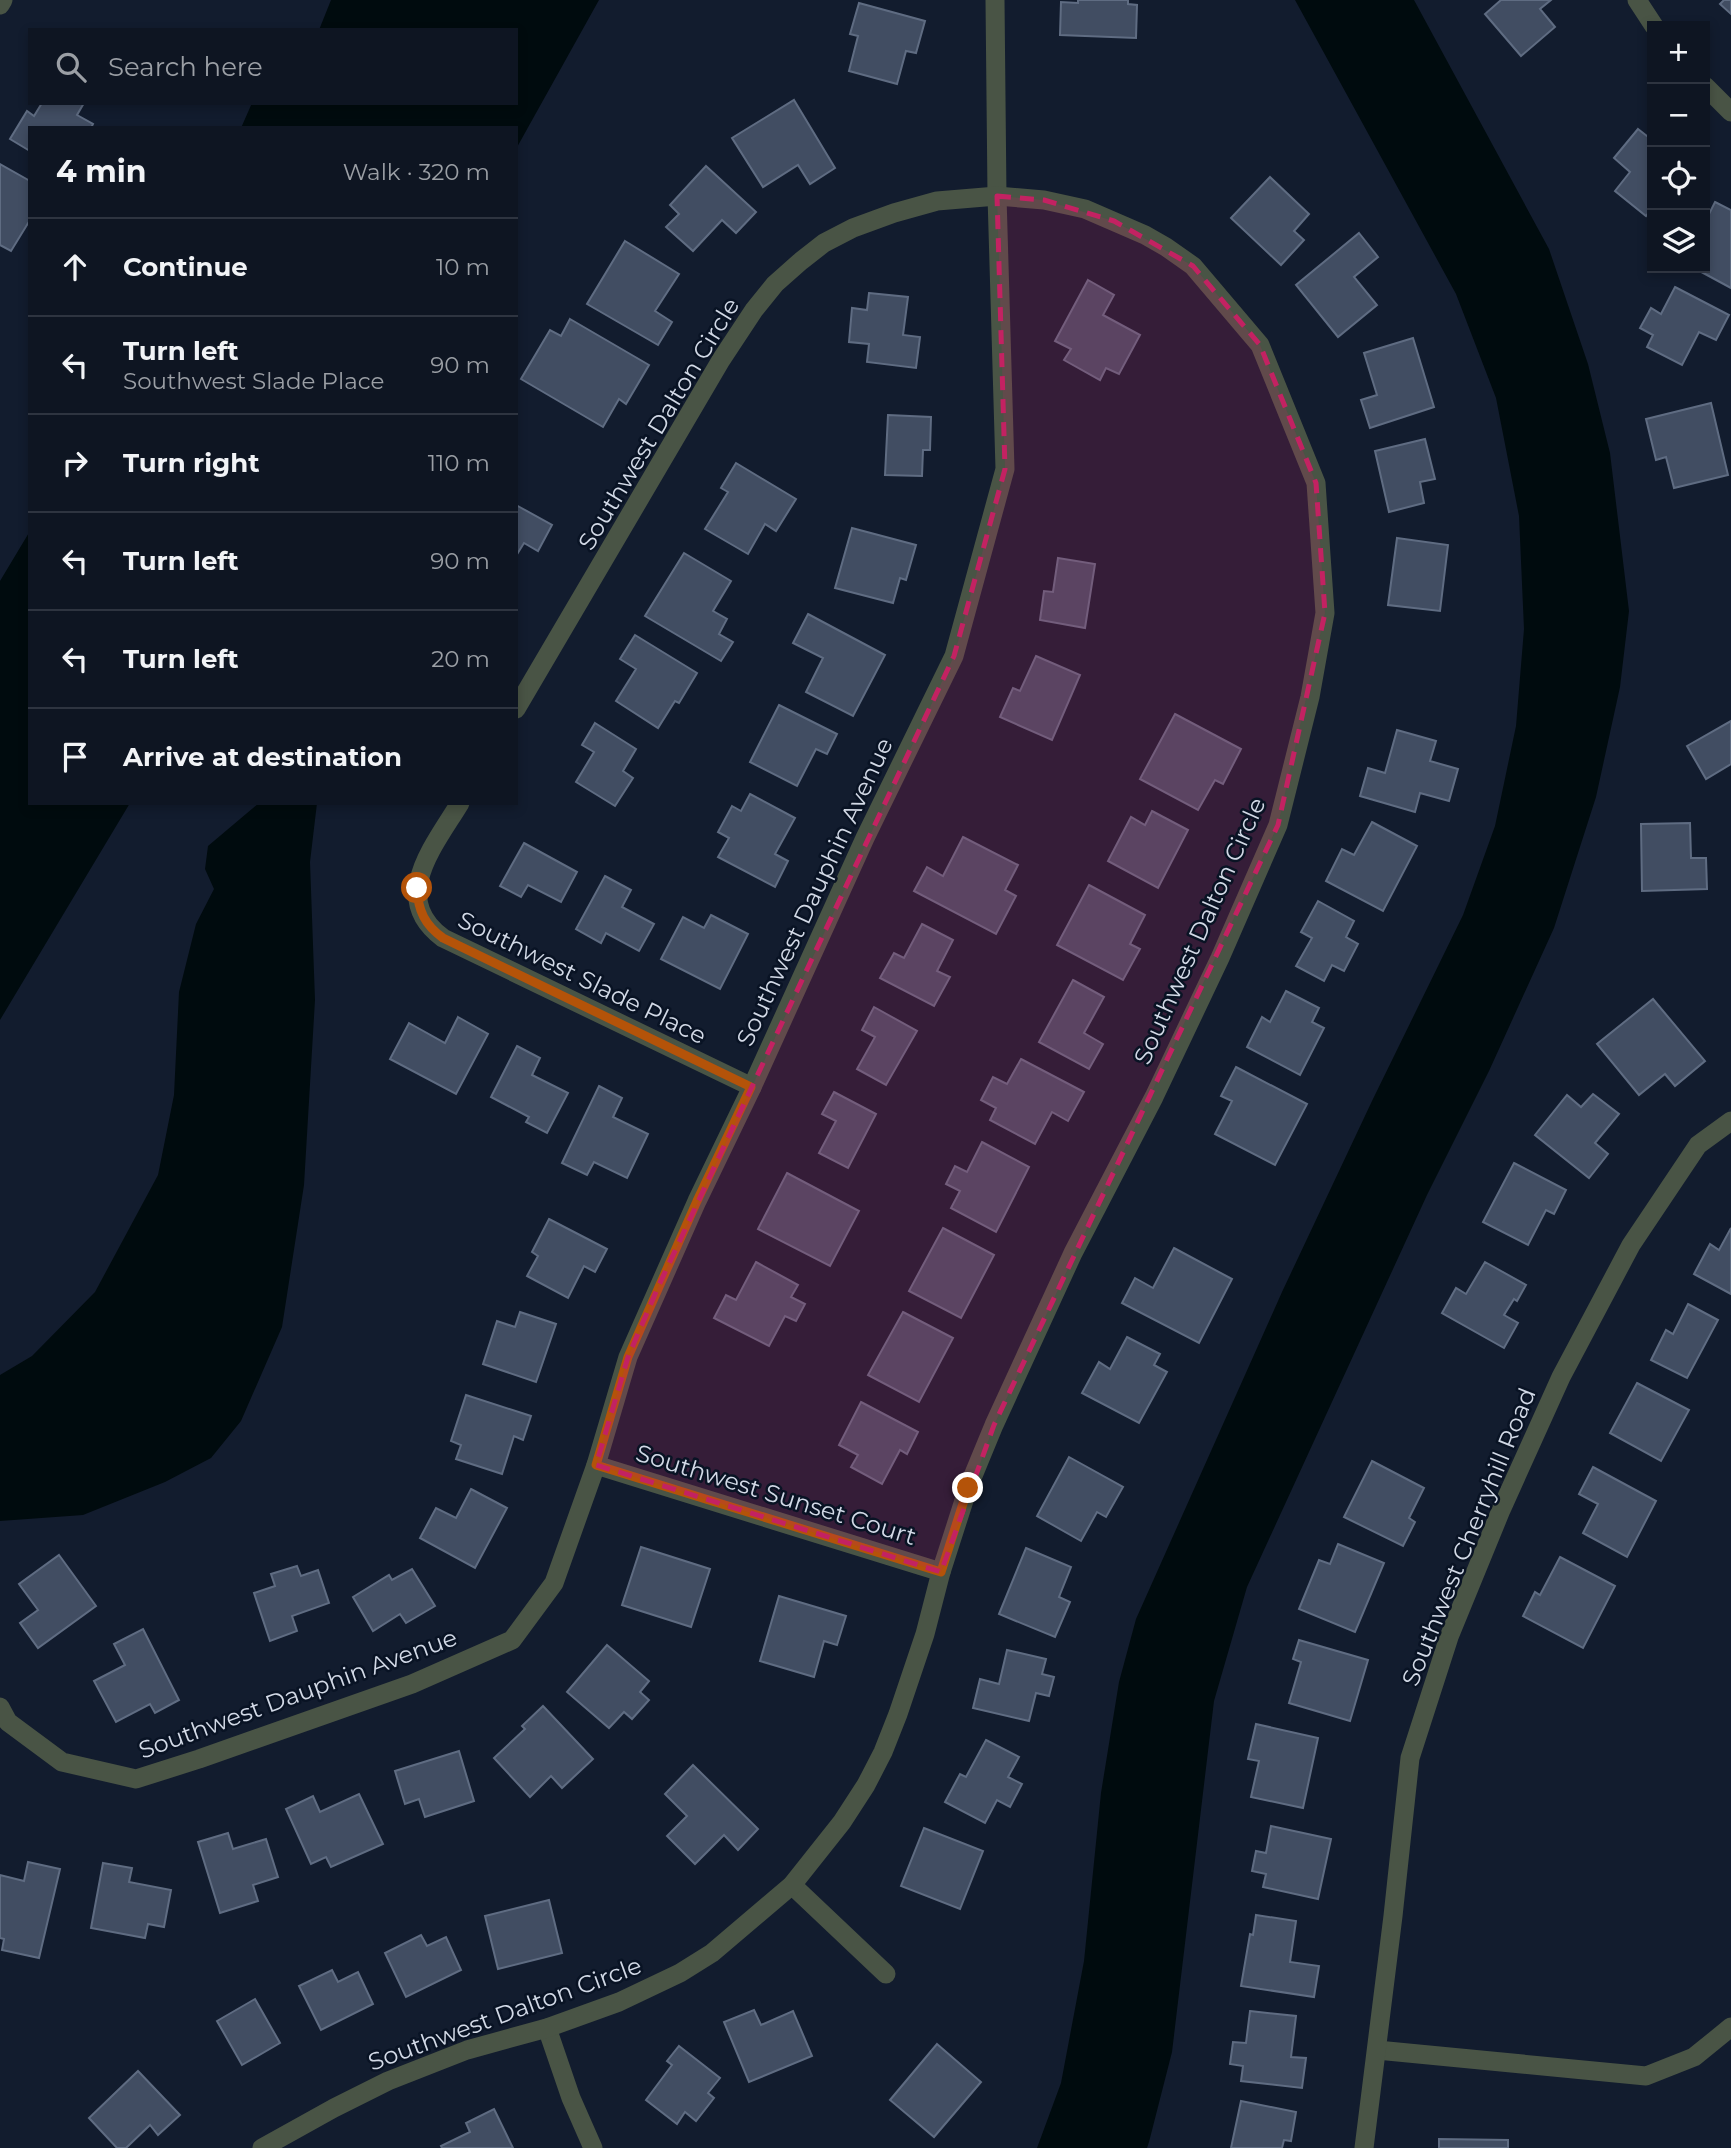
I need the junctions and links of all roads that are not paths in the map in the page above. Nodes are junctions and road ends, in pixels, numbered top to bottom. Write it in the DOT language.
graph roads {
  1 [pos="3,0"];
  2 [pos="995,0"];
  3 [pos="1636,0"];
  4 [pos="0,5"];
  5 [pos="1651,21"];
  6 [pos="1710,91"];
  7 [pos="1731,111"];
  8 [pos="997,196"];
  9 [pos="518,706"];
  10 [pos="459,805"];
  11 [pos="751,1087"];
  12 [pos="1731,1121"];
  13 [pos="596,1465"];
  14 [pos="941,1572"];
  15 [pos="0,1707"];
  16 [pos="792,1885"];
  17 [pos="886,1974"];
  18 [pos="1731,2027"];
  19 [pos="547,2028"];
  20 [pos="1377,2050"];
  21 [pos="262,2148"];
  22 [pos="593,2148"];
  23 [pos="1364,2148"];
  1 -- 4 [label="street"];
  2 -- 8 [label="street, Southwest Dauphin Avenue"];
  3 -- 5 [label="street"];
  6 -- 7 [label="street"];
  8 -- 9 [label="street, Southwest Dalton Circle"];
  8 -- 11 [label="street, Southwest Dauphin Avenue"];
  8 -- 14 [label="street, Southwest Dalton Circle"];
  10 -- 11 [label="street, Southwest Slade Place"];
  11 -- 13 [label="street, Southwest Dauphin Avenue"];
  12 -- 20 [label="street, Southwest Cherryhill Road"];
  13 -- 14 [label="street, Southwest Sunset Court"];
  13 -- 15 [label="street, Southwest Dauphin Avenue"];
  14 -- 16 [label="street, Southwest Dalton Circle"];
  16 -- 17 [label="street"];
  16 -- 19 [label="street, Southwest Dalton Circle"];
  18 -- 20 [label="street"];
  19 -- 21 [label="street, Southwest Dalton Circle"];
  19 -- 22 [label="street"];
  20 -- 23 [label="street, Southwest Cherryhill Road"];
}
